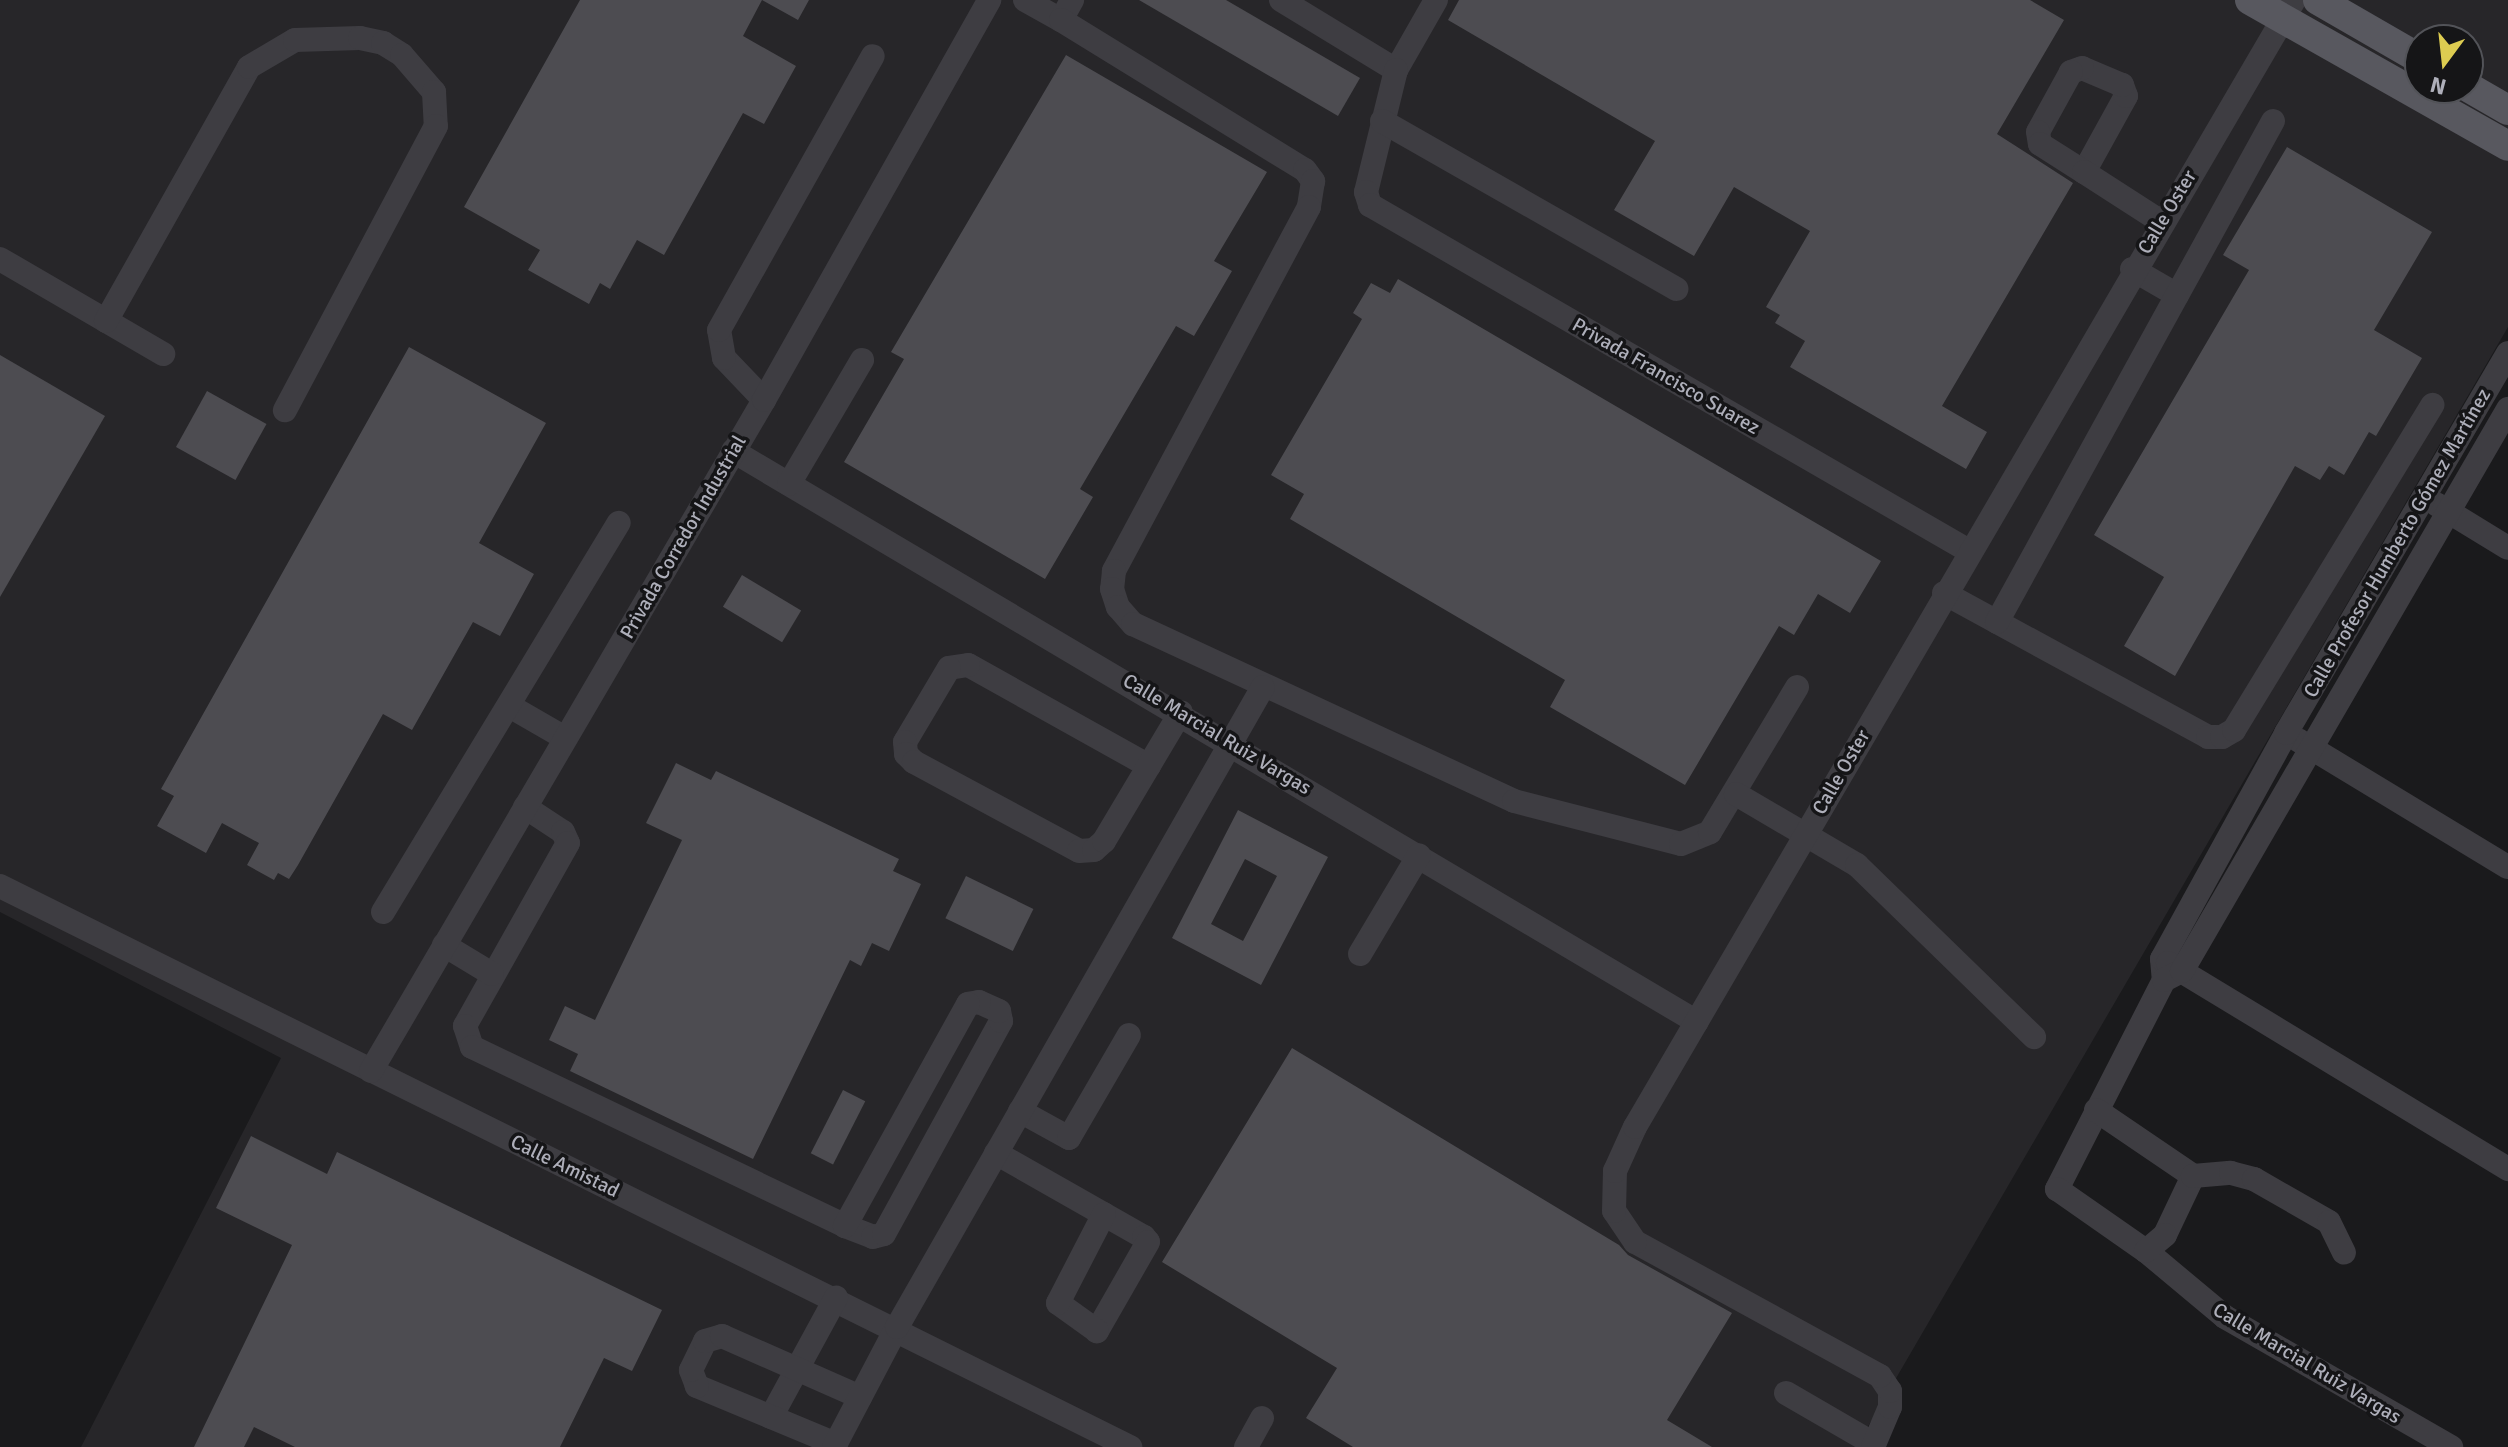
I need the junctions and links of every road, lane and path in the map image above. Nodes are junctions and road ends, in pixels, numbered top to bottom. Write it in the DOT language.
graph roads {
  1 [pos="989,0"];
  2 [pos="1025,0"];
  3 [pos="1281,0"];
  4 [pos="1436,0"];
  5 [pos="2250,0"];
  6 [pos="2318,0"];
  7 [pos="2288,9"];
  8 [pos="1066,10"];
  9 [pos="2404,50"];
  10 [pos="873,56"];
  11 [pos="1396,70"];
  12 [pos="2484,96"];
  13 [pos="2508,110"];
  14 [pos="1382,121"];
  15 [pos="2273,121"];
  16 [pos="2508,146"];
  17 [pos="2084,172"];
  18 [pos="2160,221"];
  19 [pos="0,259"];
  20 [pos="2132,269"];
  21 [pos="1677,289"];
  22 [pos="2177,295"];
  23 [pos="106,321"];
  24 [pos="2508,353"];
  25 [pos="163,354"];
  26 [pos="862,360"];
  27 [pos="764,400"];
  28 [pos="2432,405"];
  29 [pos="2508,409"];
  30 [pos="285,410"];
  31 [pos="733,451"];
  32 [pos="789,484"];
  33 [pos="2424,496"];
  34 [pos="2448,511"];
  35 [pos="619,523"];
  36 [pos="2508,548"];
  37 [pos="1969,551"];
  38 [pos="1944,593"];
  39 [pos="1997,622"];
  40 [pos="1263,687"];
  41 [pos="1797,687"];
  42 [pos="511,707"];
  43 [pos="1181,712"];
  44 [pos="2286,733"];
  45 [pos="565,738"];
  46 [pos="1231,742"];
  47 [pos="2310,748"];
  48 [pos="1149,766"];
  49 [pos="1736,794"];
  50 [pos="525,807"];
  51 [pos="1806,833"];
  52 [pos="1419,855"];
  53 [pos="2508,867"];
  54 [pos="0,886"];
  55 [pos="383,912"];
  56 [pos="444,945"];
  57 [pos="1360,954"];
  58 [pos="2169,970"];
  59 [pos="492,974"];
  60 [pos="1697,1022"];
  61 [pos="1129,1035"];
  62 [pos="2034,1037"];
  63 [pos="371,1071"];
  64 [pos="2096,1110"];
  65 [pos="1020,1111"];
  66 [pos="996,1153"];
  67 [pos="2508,1169"];
  68 [pos="2193,1176"];
  69 [pos="1104,1214"];
  70 [pos="845,1226"];
  71 [pos="2146,1251"];
  72 [pos="2344,1253"];
  73 [pos="836,1298"];
  74 [pos="897,1327"];
  75 [pos="797,1369"];
  76 [pos="1786,1393"];
  77 [pos="860,1397"];
  78 [pos="771,1417"];
  79 [pos="1262,1418"];
  80 [pos="835,1446"];
  81 [pos="1874,1446"];
  82 [pos="1130,1447"];
  83 [pos="1246,1447"];
  84 [pos="2451,1447"];
  1 -- 27 [label="street, Privada Corredor Industrial"];
  2 -- 8 [label="street"];
  3 -- 11 [label="street"];
  4 -- 11 [label="street"];
  5 -- 7 [label="main road"];
  6 -- 9 [label="main road"];
  7 -- 16 [label="main road"];
  7 -- 18 [label="street, Calle Oster"];
  8 -- 40 [label="street"];
  10 -- 27 [label="street"];
  11 -- 14 [label="street"];
  12 -- 13 [label="main road"];
  14 -- 21 [label="street"];
  14 -- 37 [label="street, Privada Francisco Suarez"];
  15 -- 22 [label="street"];
  17 -- 18 [label="street"];
  18 -- 20 [label="street, Calle Oster"];
  19 -- 23 [label="street"];
  20 -- 22 [label="street"];
  20 -- 37 [label="street, Calle Oster"];
  22 -- 39 [label="street"];
  23 -- 25 [label="street"];
  23 -- 30 [label="street"];
  24 -- 33 [label="street, Calle Profesor Humberto Gómez Martínez"];
  26 -- 32 [label="street"];
  27 -- 31 [label="street, Privada Corredor Industrial"];
  28 -- 39 [label="street"];
  29 -- 34 [label="street, Calle Profesor Humberto Gómez Martínez"];
  31 -- 32 [label="street, Calle Marcial Ruiz Vargas"];
  31 -- 45 [label="street, Privada Corredor Industrial"];
  32 -- 43 [label="street, Calle Marcial Ruiz Vargas"];
  33 -- 34 [label="street"];
  33 -- 44 [label="street, Calle Profesor Humberto Gómez Martínez"];
  34 -- 36 [label="street"];
  34 -- 47 [label="street, Calle Profesor Humberto Gómez Martínez"];
  35 -- 42 [label="street"];
  37 -- 38 [label="street, Calle Oster"];
  38 -- 39 [label="street"];
  38 -- 51 [label="street, Calle Oster"];
  40 -- 46 [label="street"];
  40 -- 49 [label="street"];
  41 -- 49 [label="street"];
  42 -- 45 [label="street"];
  42 -- 55 [label="street"];
  43 -- 46 [label="street, Calle Marcial Ruiz Vargas"];
  43 -- 48 [label="street"];
  44 -- 47 [label="street"];
  44 -- 58 [label="street, Calle Profesor Humberto Gómez Martínez"];
  45 -- 50 [label="street, Privada Corredor Industrial"];
  46 -- 52 [label="street, Calle Marcial Ruiz Vargas"];
  46 -- 65 [label="street"];
  47 -- 53 [label="street"];
  47 -- 58 [label="street, Calle Profesor Humberto Gómez Martínez"];
  48 -- 48 [label="street"];
  49 -- 51 [label="street"];
  50 -- 56 [label="street, Privada Corredor Industrial"];
  50 -- 59 [label="street"];
  51 -- 60 [label="street, Calle Oster"];
  51 -- 62 [label="street"];
  52 -- 57 [label="street"];
  52 -- 60 [label="street, Calle Marcial Ruiz Vargas"];
  54 -- 63 [label="street, Calle Amistad"];
  56 -- 59 [label="street"];
  56 -- 63 [label="street, Privada Corredor Industrial"];
  58 -- 64 [label="street"];
  58 -- 67 [label="street"];
  59 -- 70 [label="street"];
  60 -- 81 [label="street, Calle Oster"];
  61 -- 65 [label="street"];
  63 -- 73 [label="street, Calle Amistad"];
  64 -- 68 [label="street"];
  64 -- 71 [label="street, Calle Marcial Ruiz Vargas"];
  65 -- 66 [label="street"];
  66 -- 69 [label="street"];
  66 -- 74 [label="street"];
  68 -- 71 [label="street"];
  68 -- 72 [label="street"];
  69 -- 69 [label="street"];
  70 -- 70 [label="street"];
  71 -- 84 [label="street, Calle Marcial Ruiz Vargas"];
  73 -- 74 [label="street, Calle Amistad"];
  73 -- 75 [label="street"];
  74 -- 77 [label="street"];
  74 -- 82 [label="street, Calle Amistad"];
  75 -- 77 [label="street"];
  75 -- 78 [label="street"];
  75 -- 78 [label="street"];
  76 -- 81 [label="street"];
  77 -- 80 [label="street"];
  78 -- 80 [label="street"];
  79 -- 83 [label="street"];
}
